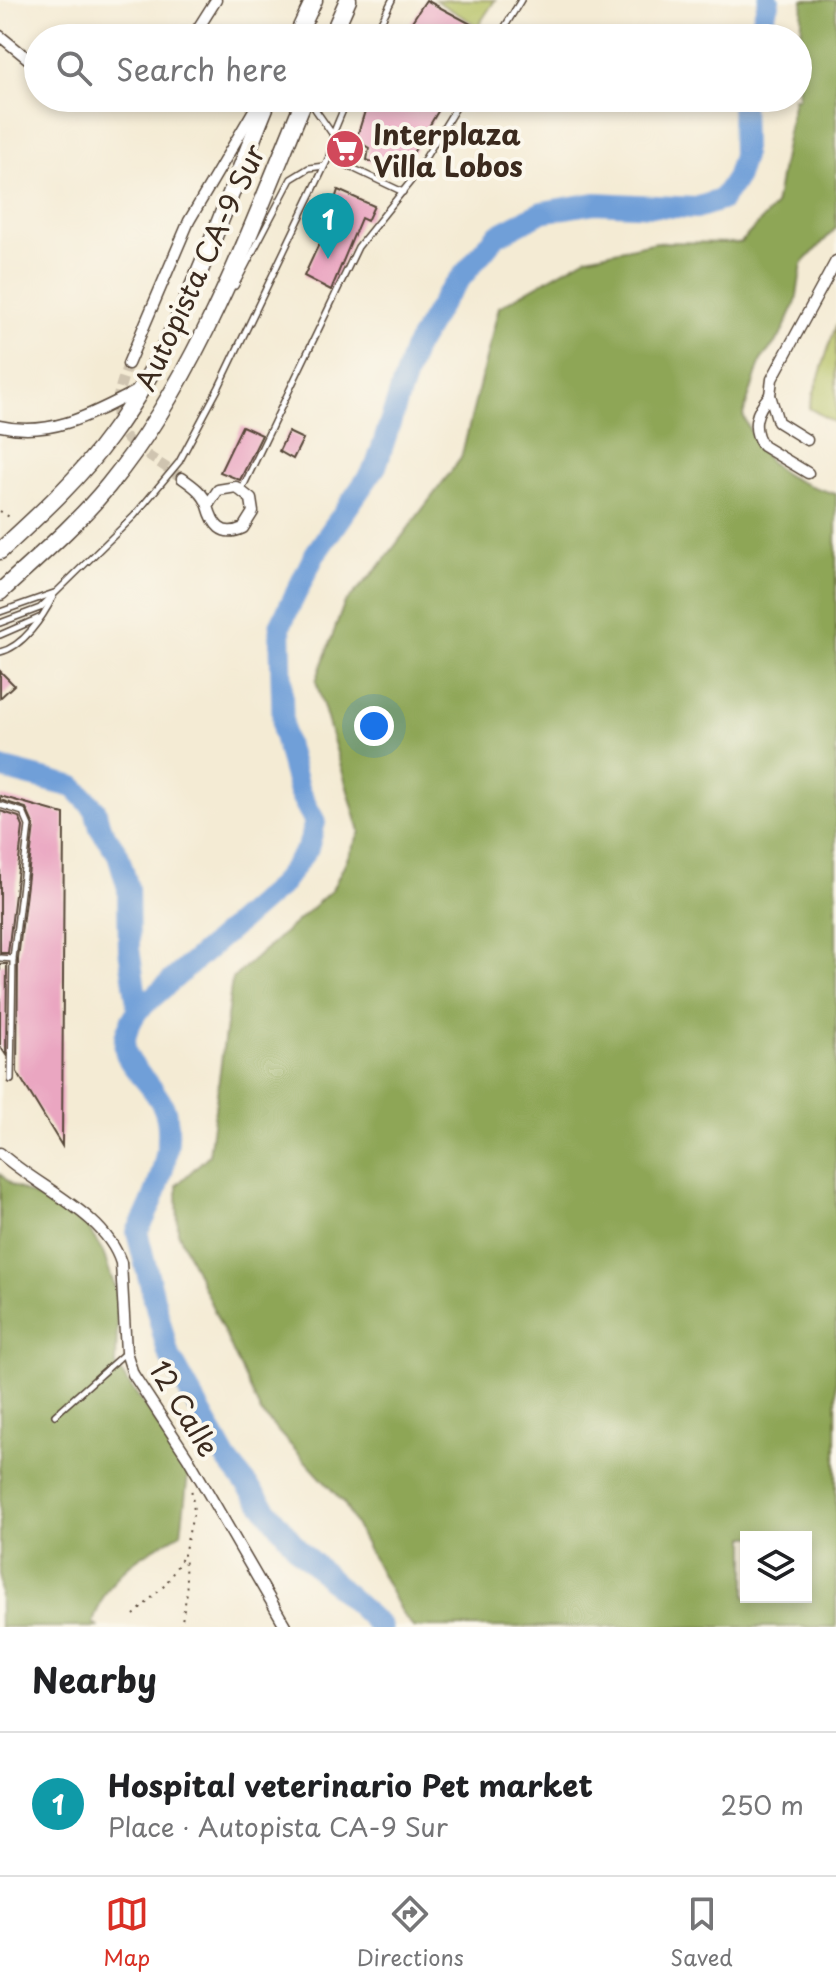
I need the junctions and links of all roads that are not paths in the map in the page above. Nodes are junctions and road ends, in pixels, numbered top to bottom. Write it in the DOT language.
graph roads {
  1 [pos="216,0"];
  2 [pos="314,0"];
  3 [pos="348,0"];
  4 [pos="392,0"];
  5 [pos="521,0"];
  6 [pos="201,24"];
  7 [pos="303,24"];
  8 [pos="338,24"];
  9 [pos="380,24"];
  10 [pos="506,24"];
  11 [pos="0,36"];
  12 [pos="24,56"];
  13 [pos="253,112"];
  14 [pos="263,112"];
  15 [pos="299,112"];
  16 [pos="316,112"];
  17 [pos="342,112"];
  18 [pos="453,112"];
  19 [pos="333,135"];
  20 [pos="329,157"];
  21 [pos="325,165"];
  22 [pos="403,192"];
  23 [pos="836,261"];
  24 [pos="213,310"];
  25 [pos="128,364"];
  26 [pos="139,390"];
  27 [pos="770,395"];
  28 [pos="0,418"];
  29 [pos="4,427"];
  30 [pos="807,440"];
  31 [pos="808,473"];
  32 [pos="182,478"];
  33 [pos="242,489"];
  34 [pos="208,505"];
  35 [pos="0,551"];
  36 [pos="0,592"];
  37 [pos="55,593"];
  38 [pos="0,612"];
  39 [pos="44,616"];
  40 [pos="0,623"];
  41 [pos="0,635"];
  42 [pos="0,652"];
  43 [pos="0,805"];
  44 [pos="0,958"];
  45 [pos="13,959"];
  46 [pos="11,1080"];
  47 [pos="0,1153"];
  48 [pos="126,1352"];
  49 [pos="55,1415"];
  50 [pos="286,1627"];
  1 -- 6 [label="street"];
  2 -- 7 [label="highway"];
  3 -- 8 [label="highway"];
  4 -- 9 [label="lane"];
  5 -- 10 [label="lane"];
  11 -- 12 [label="street"];
  13 -- 25 [label="street"];
  14 -- 26 [label="highway, Autopista CA-9 Sur"];
  15 -- 24 [label="highway, Autopista CA-9 Sur"];
  16 -- 19 [label="lane"];
  17 -- 19 [label="lane"];
  18 -- 22 [label="lane"];
  19 -- 20 [label="lane"];
  20 -- 21 [label="lane"];
  20 -- 22 [label="lane"];
  21 -- 24 [label="lane"];
  21 -- 37 [label="lane"];
  22 -- 33 [label="lane"];
  23 -- 27 [label="street"];
  24 -- 36 [label="highway, Autopista CA-9 Sur"];
  26 -- 29 [label="street"];
  26 -- 35 [label="highway, Autopista CA-9 Sur"];
  27 -- 30 [label="street"];
  27 -- 31 [label="street"];
  28 -- 29 [label="street"];
  32 -- 34 [label="street"];
  33 -- 34 [label="street"];
  33 -- 34 [label="street"];
  37 -- 38 [label="lane"];
  37 -- 39 [label="lane"];
  37 -- 40 [label="lane"];
  39 -- 41 [label="lane"];
  39 -- 42 [label="lane"];
  43 -- 45 [label="lane"];
  44 -- 45 [label="lane"];
  45 -- 46 [label="lane"];
  47 -- 48 [label="street, 12 Calle"];
  48 -- 49 [label="lane"];
  48 -- 50 [label="street, 12 Calle"];
}
